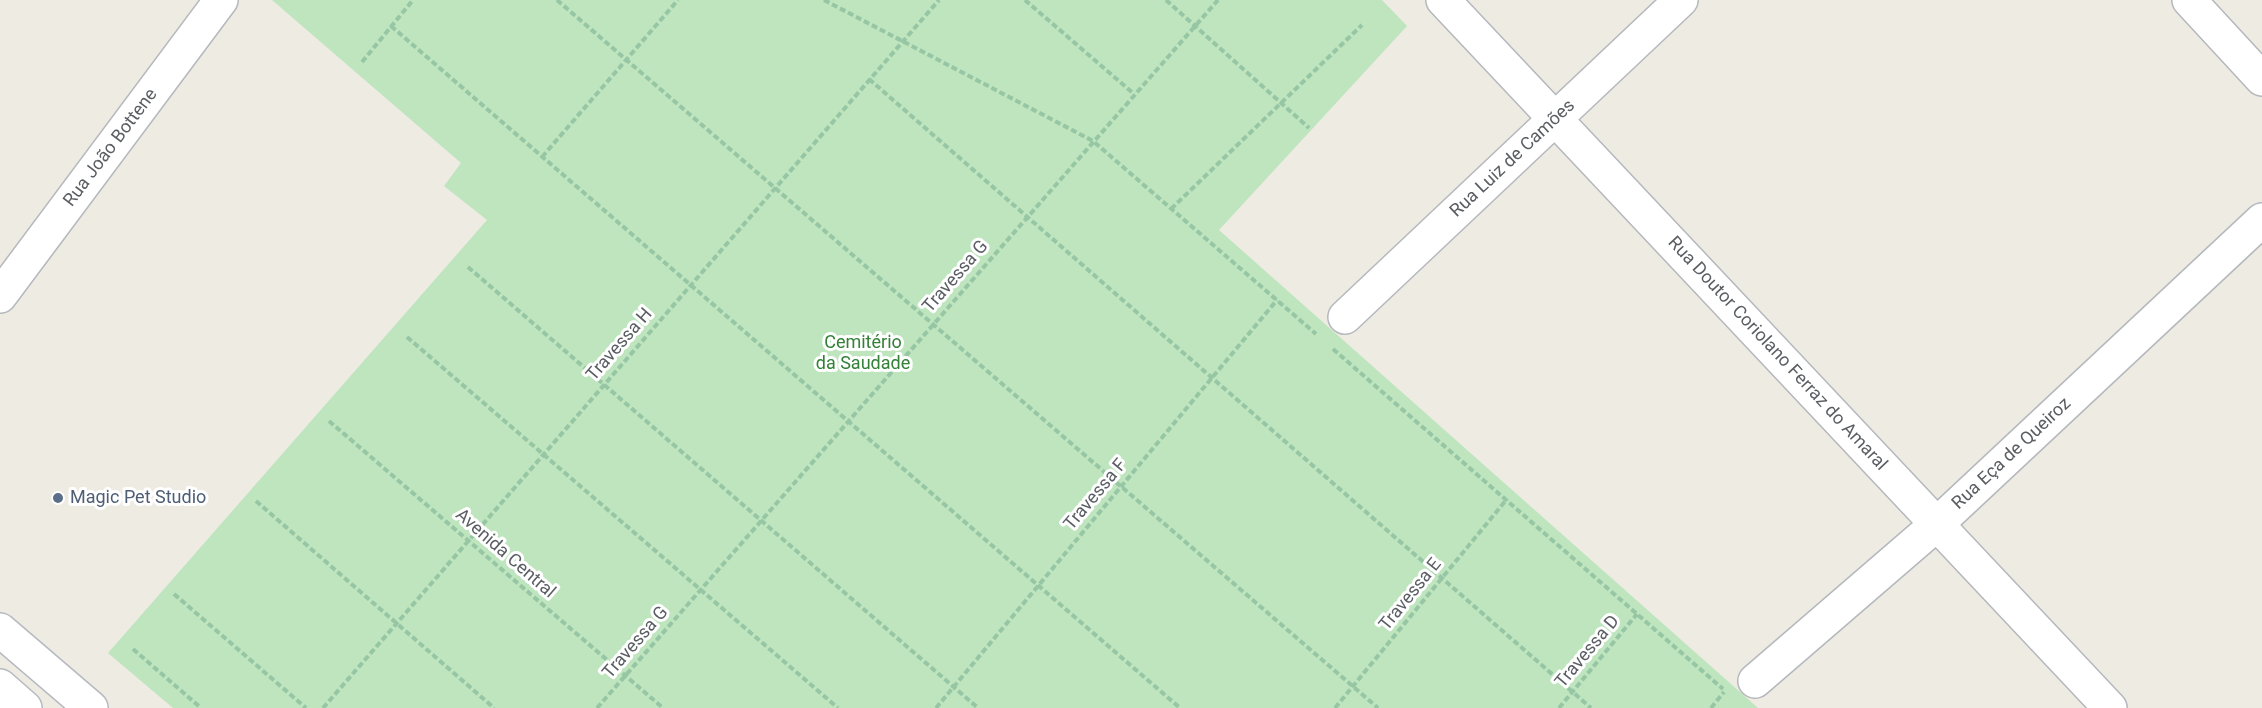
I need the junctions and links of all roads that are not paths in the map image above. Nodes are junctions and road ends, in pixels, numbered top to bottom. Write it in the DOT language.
graph roads {
  1 [pos="221,0"];
  2 [pos="1443,0"];
  3 [pos="1681,0"];
  4 [pos="2189,0"];
  5 [pos="2262,79"];
  6 [pos="1556,119"];
  7 [pos="2262,220"];
  8 [pos="0,296"];
  9 [pos="1345,317"];
  10 [pos="1937,524"];
  11 [pos="4,642"];
  12 [pos="0,686"];
  13 [pos="1737,690"];
  14 [pos="25,708"];
  15 [pos="91,708"];
  16 [pos="2110,708"];
  1 -- 8 [label="street, Rua João Bottene"];
  2 -- 6 [label="street, Rua Doutor Coriolano Ferraz do Amaral"];
  3 -- 6 [label="street, Rua Luiz de Camões"];
  4 -- 5 [label="street"];
  6 -- 9 [label="street, Rua Luiz de Camões"];
  6 -- 10 [label="street, Rua Doutor Coriolano Ferraz do Amaral"];
  7 -- 10 [label="street, Rua Eça de Queiroz"];
  10 -- 13 [label="street, Rua Eça de Queiroz"];
  10 -- 16 [label="street, Rua Doutor Coriolano Ferraz do Amaral"];
  11 -- 15 [label="street"];
  12 -- 14 [label="street"];
}
